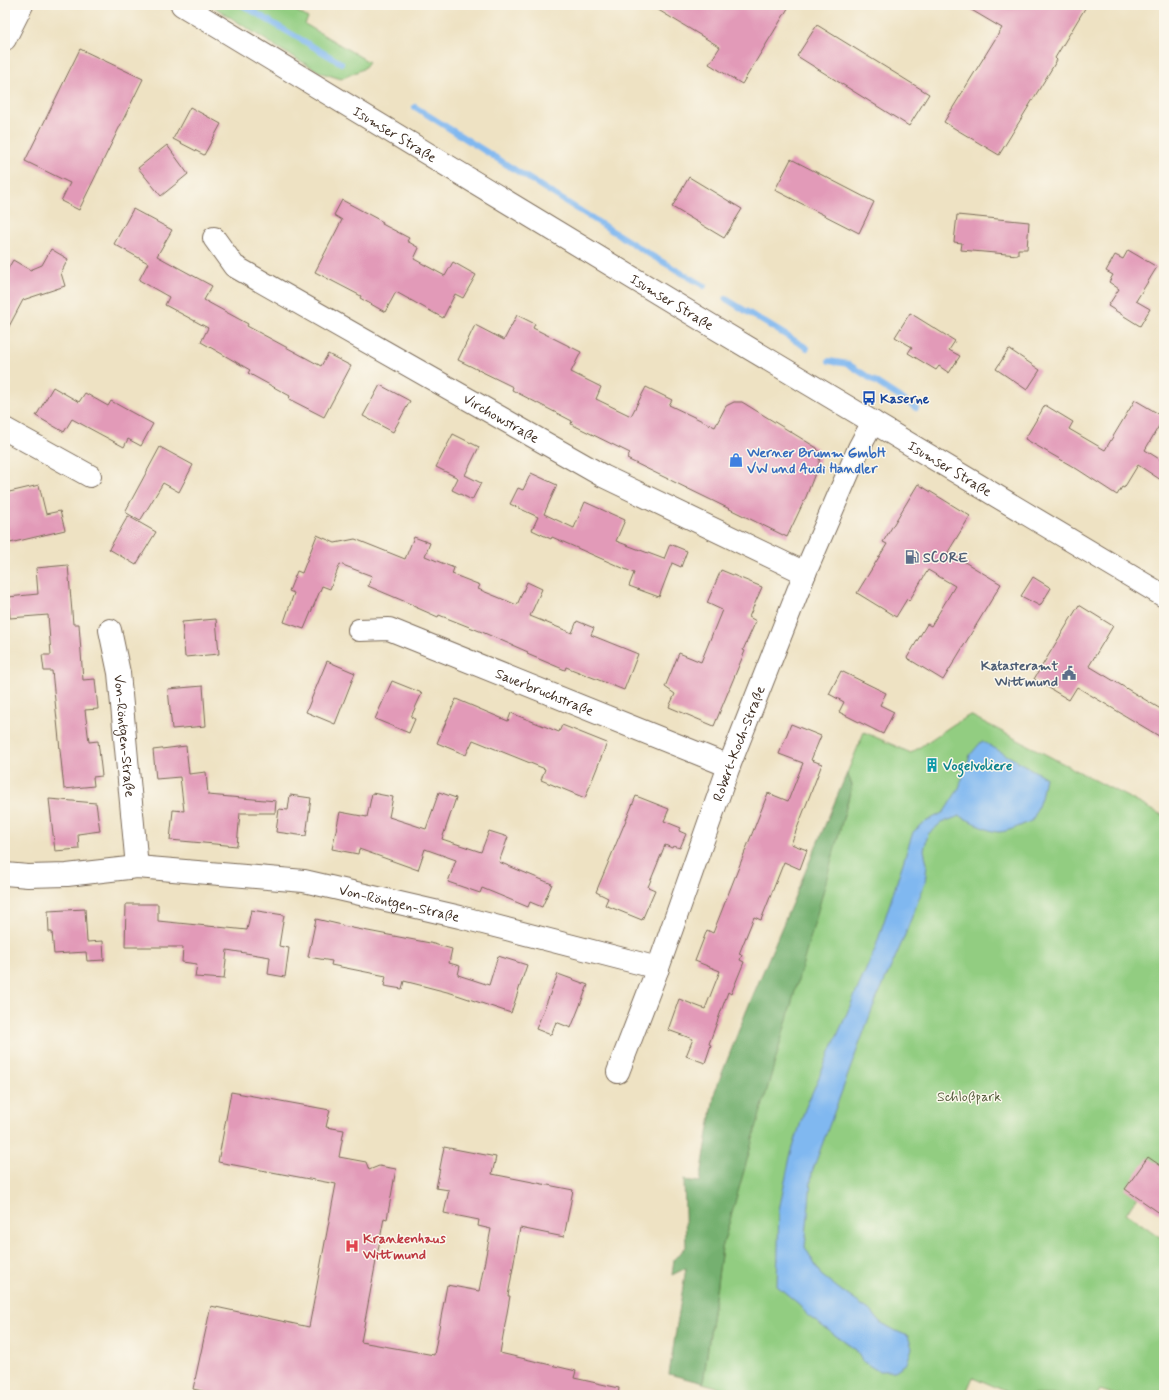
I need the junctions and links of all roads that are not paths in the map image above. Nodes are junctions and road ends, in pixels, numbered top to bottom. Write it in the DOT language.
graph roads {
  1 [pos="22,5"];
  2 [pos="182,5"];
  3 [pos="5,39"];
  4 [pos="214,238"];
  5 [pos="873,422"];
  6 [pos="5,429"];
  7 [pos="90,476"];
  8 [pos="805,573"];
  9 [pos="1164,596"];
  10 [pos="110,630"];
  11 [pos="359,630"];
  12 [pos="729,766"];
  13 [pos="137,867"];
  14 [pos="5,874"];
  15 [pos="658,968"];
  16 [pos="618,1072"];
  1 -- 3 [label="street"];
  2 -- 5 [label="street, Isumser Straße"];
  4 -- 8 [label="street, Virchowstraße"];
  5 -- 8 [label="street, Robert-Koch-Straße"];
  5 -- 9 [label="street, Isumser Straße"];
  6 -- 7 [label="street"];
  8 -- 12 [label="street, Robert-Koch-Straße"];
  10 -- 13 [label="street, Von-Röntgen-Straße"];
  11 -- 12 [label="street, Sauerbruchstraße"];
  12 -- 15 [label="street, Robert-Koch-Straße"];
  13 -- 14 [label="street, Von-Röntgen-Straße"];
  13 -- 15 [label="street, Von-Röntgen-Straße"];
  15 -- 16 [label="street, Robert-Koch-Straße"];
}
